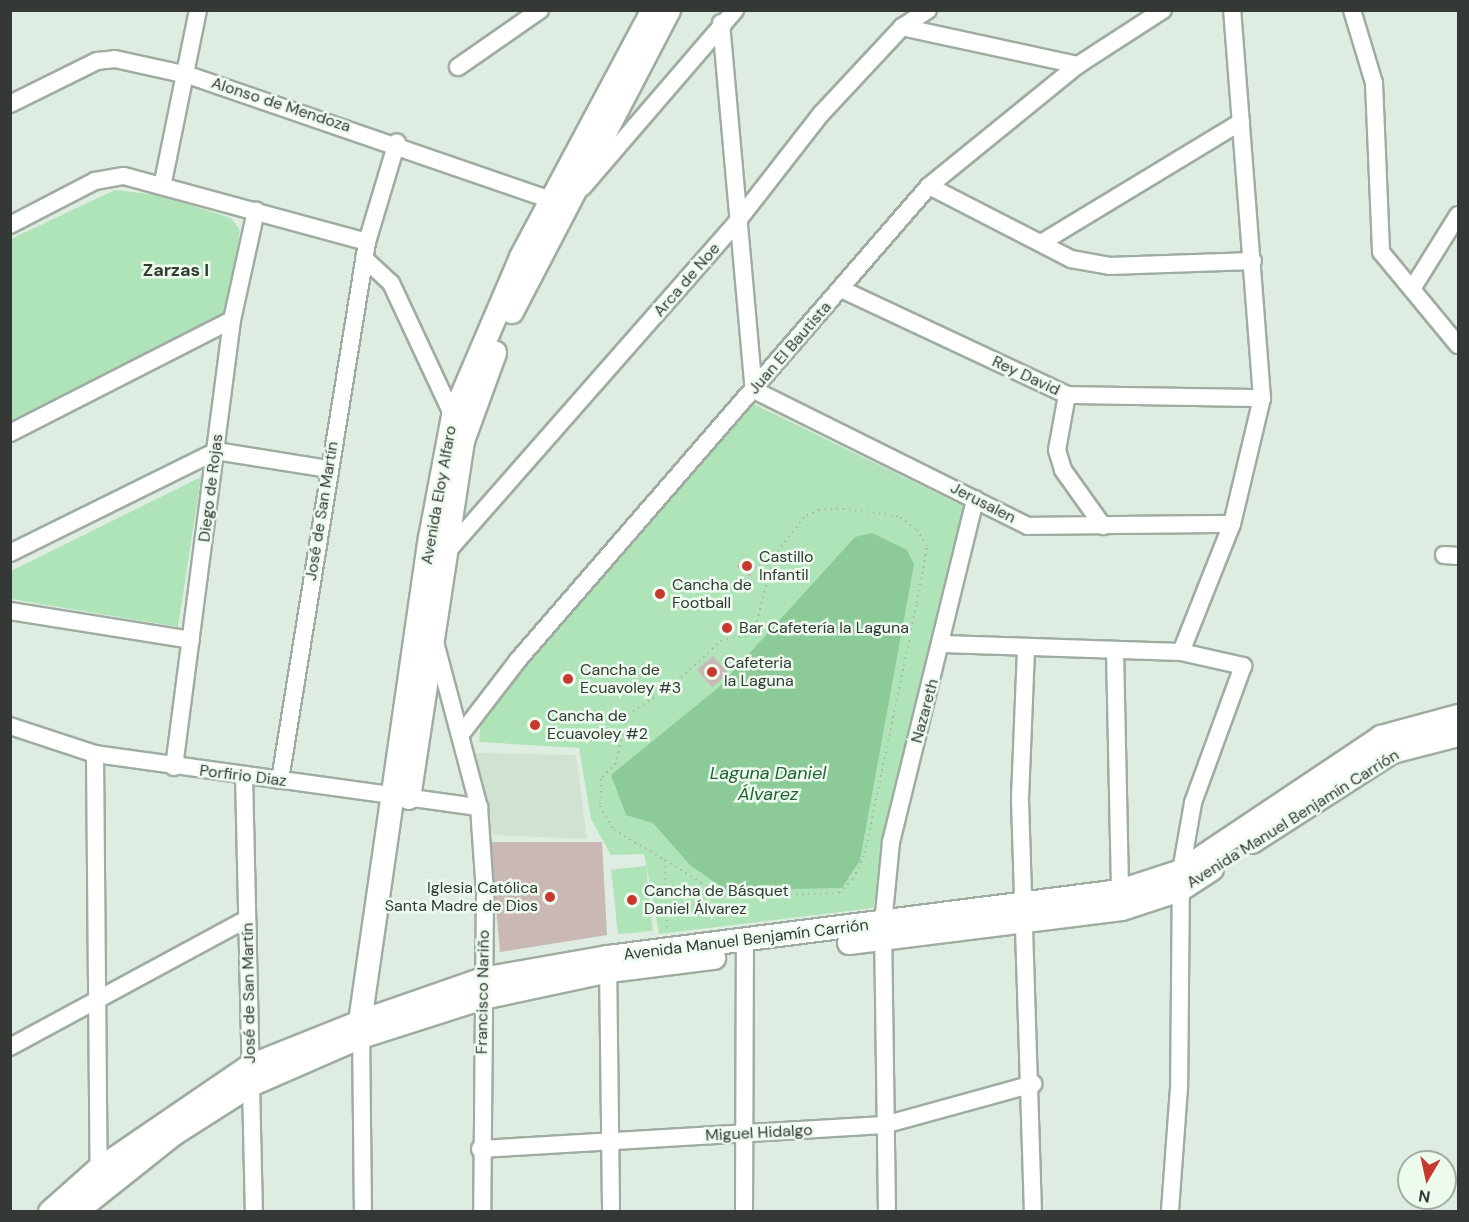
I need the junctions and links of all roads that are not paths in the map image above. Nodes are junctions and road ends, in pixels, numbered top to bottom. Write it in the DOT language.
graph roads {
  1 [pos="198,10"];
  2 [pos="540,10"];
  3 [pos="652,10"];
  4 [pos="669,10"];
  5 [pos="735,10"];
  6 [pos="928,10"];
  7 [pos="1163,10"];
  8 [pos="1232,10"];
  9 [pos="1352,10"];
  10 [pos="721,23"];
  11 [pos="902,27"];
  12 [pos="1078,66"];
  13 [pos="458,67"];
  14 [pos="188,75"];
  15 [pos="10,104"];
  16 [pos="1241,122"];
  17 [pos="397,142"];
  18 [pos="163,182"];
  19 [pos="929,186"];
  20 [pos="563,189"];
  21 [pos="256,211"];
  22 [pos="1458,215"];
  23 [pos="736,223"];
  24 [pos="10,225"];
  25 [pos="1041,243"];
  26 [pos="365,250"];
  27 [pos="1253,261"];
  28 [pos="841,289"];
  29 [pos="1412,289"];
  30 [pos="232,320"];
  31 [pos="1458,345"];
  32 [pos="754,390"];
  33 [pos="1067,395"];
  34 [pos="1262,398"];
  35 [pos="453,416"];
  36 [pos="10,433"];
  37 [pos="216,451"];
  38 [pos="328,470"];
  39 [pos="975,499"];
  40 [pos="1232,524"];
  41 [pos="1103,526"];
  42 [pos="447,552"];
  43 [pos="10,553"];
  44 [pos="421,599"];
  45 [pos="10,611"];
  46 [pos="433,634"];
  47 [pos="191,640"];
  48 [pos="943,644"];
  49 [pos="1026,649"];
  50 [pos="1115,650"];
  51 [pos="1181,652"];
  52 [pos="1458,716"];
  53 [pos="10,726"];
  54 [pos="462,733"];
  55 [pos="1458,735"];
  56 [pos="95,754"];
  57 [pos="174,767"];
  58 [pos="244,775"];
  59 [pos="280,780"];
  60 [pos="400,797"];
  61 [pos="479,807"];
  62 [pos="1180,881"];
  63 [pos="1120,891"];
  64 [pos="1025,916"];
  65 [pos="247,919"];
  66 [pos="883,932"];
  67 [pos="745,946"];
  68 [pos="608,964"];
  69 [pos="483,988"];
  70 [pos="101,995"];
  71 [pos="361,1029"];
  72 [pos="10,1047"];
  73 [pos="250,1076"];
  74 [pos="1033,1084"];
  75 [pos="884,1125"];
  76 [pos="746,1134"];
  77 [pos="613,1140"];
  78 [pos="480,1149"];
  79 [pos="100,1179"];
  80 [pos="50,1212"];
  81 [pos="76,1212"];
  82 [pos="254,1212"];
  83 [pos="363,1212"];
  84 [pos="482,1212"];
  85 [pos="611,1212"];
  86 [pos="744,1212"];
  87 [pos="887,1212"];
  88 [pos="1033,1212"];
  89 [pos="1170,1212"];
  1 -- 14 [label="street"];
  2 -- 13 [label="street"];
  3 -- 20 [label="main road, Avenida Eloy Alfaro"];
  4 -- 20 [label="main road, Avenida Eloy Alfaro"];
  5 -- 10 [label="street"];
  6 -- 11 [label="street, Arca de Noe"];
  7 -- 12 [label="street, Juan El Bautista"];
  8 -- 16 [label="street"];
  9 -- 29 [label="street"];
  10 -- 20 [label="street"];
  10 -- 23 [label="street"];
  11 -- 12 [label="street"];
  11 -- 23 [label="street, Arca de Noe"];
  12 -- 19 [label="street, Juan El Bautista"];
  14 -- 15 [label="street, Alonso de Mendoza"];
  14 -- 17 [label="street, Alonso de Mendoza"];
  14 -- 18 [label="street"];
  16 -- 25 [label="street"];
  16 -- 27 [label="street"];
  17 -- 20 [label="street, Alonso de Mendoza"];
  17 -- 26 [label="street, José de San Martín"];
  18 -- 21 [label="street"];
  18 -- 24 [label="street"];
  19 -- 25 [label="street"];
  19 -- 28 [label="street, Juan El Bautista"];
  20 -- 35 [label="main road, Avenida Eloy Alfaro"];
  20 -- 42 [label="main road, Avenida Eloy Alfaro"];
  21 -- 26 [label="street"];
  21 -- 30 [label="street, Diego de Rojas"];
  22 -- 29 [label="street"];
  23 -- 32 [label="street"];
  23 -- 42 [label="street, Arca de Noe"];
  25 -- 27 [label="street"];
  26 -- 35 [label="street"];
  26 -- 38 [label="street, José de San Martín"];
  27 -- 34 [label="street"];
  28 -- 32 [label="street, Juan El Bautista"];
  28 -- 33 [label="street, Rey David"];
  29 -- 31 [label="street"];
  30 -- 36 [label="street"];
  30 -- 37 [label="street, Diego de Rojas"];
  32 -- 39 [label="street, Jerusalen"];
  32 -- 54 [label="street, Juan El Bautista"];
  33 -- 34 [label="street, Rey David"];
  33 -- 41 [label="street"];
  34 -- 40 [label="street"];
  35 -- 44 [label="main road, Avenida Eloy Alfaro"];
  37 -- 38 [label="street"];
  37 -- 43 [label="street"];
  37 -- 47 [label="street, Diego de Rojas"];
  38 -- 59 [label="street, José de San Martín"];
  39 -- 41 [label="street, Jerusalen"];
  39 -- 48 [label="street, Nazareth"];
  40 -- 41 [label="street, Jerusalen"];
  40 -- 51 [label="street"];
  42 -- 46 [label="main road, Avenida Eloy Alfaro"];
  44 -- 46 [label="street, Francisco Nariño"];
  44 -- 60 [label="main road, Avenida Eloy Alfaro"];
  45 -- 47 [label="street"];
  46 -- 54 [label="street, Francisco Nariño"];
  46 -- 60 [label="main road, Avenida Eloy Alfaro"];
  47 -- 57 [label="street, Diego de Rojas"];
  48 -- 49 [label="street"];
  48 -- 66 [label="street, Nazareth"];
  49 -- 50 [label="street"];
  49 -- 64 [label="street"];
  50 -- 51 [label="street"];
  50 -- 63 [label="street"];
  51 -- 62 [label="street"];
  52 -- 62 [label="main road, Avenida Manuel Benjamín Carrión"];
  53 -- 56 [label="street, Porfirio Diaz"];
  54 -- 61 [label="street, Francisco Nariño"];
  55 -- 62 [label="main road, Avenida Manuel Benjamín Carrión"];
  56 -- 57 [label="street, Porfirio Diaz"];
  56 -- 70 [label="street"];
  57 -- 58 [label="street, Porfirio Diaz"];
  58 -- 59 [label="street, Porfirio Diaz"];
  58 -- 65 [label="street, José de San Martín"];
  59 -- 60 [label="street, Porfirio Diaz"];
  60 -- 61 [label="street, Porfirio Diaz"];
  60 -- 71 [label="main road, Avenida Eloy Alfaro"];
  61 -- 69 [label="street, Francisco Nariño"];
  62 -- 63 [label="main road, Avenida Manuel Benjamín Carrión"];
  62 -- 64 [label="main road, Avenida Manuel Benjamín Carrión"];
  62 -- 89 [label="street"];
  63 -- 64 [label="main road, Avenida Manuel Benjamín Carrión"];
  64 -- 66 [label="main road, Avenida Manuel Benjamín Carrión"];
  64 -- 74 [label="street"];
  65 -- 70 [label="street"];
  65 -- 73 [label="street, José de San Martín"];
  66 -- 67 [label="main road, Avenida Manuel Benjamín Carrión"];
  66 -- 75 [label="street, Nazareth"];
  67 -- 68 [label="main road, Avenida Manuel Benjamín Carrión"];
  67 -- 68 [label="main road, Avenida Manuel Benjamín Carrión"];
  67 -- 76 [label="street"];
  68 -- 69 [label="main road, Avenida Manuel Benjamín Carrión"];
  68 -- 77 [label="street"];
  69 -- 71 [label="main road, Avenida Manuel Benjamín Carrión"];
  69 -- 78 [label="street, Francisco Nariño"];
  70 -- 72 [label="street"];
  70 -- 79 [label="street"];
  71 -- 73 [label="main road, Avenida Manuel Benjamín Carrión"];
  71 -- 83 [label="street"];
  73 -- 79 [label="main road, Avenida Manuel Benjamín Carrión"];
  73 -- 82 [label="street, José de San Martín"];
  74 -- 75 [label="street, Miguel Hidalgo"];
  74 -- 88 [label="street"];
  75 -- 76 [label="street, Miguel Hidalgo"];
  75 -- 87 [label="street, Nazareth"];
  76 -- 77 [label="street, Miguel Hidalgo"];
  76 -- 86 [label="street"];
  77 -- 78 [label="street, Miguel Hidalgo"];
  77 -- 85 [label="street"];
  78 -- 84 [label="street, Francisco Nariño"];
  79 -- 80 [label="main road, Avenida Manuel Benjamín Carrión"];
  79 -- 81 [label="main road, Avenida Manuel Benjamín Carrión"];
}
